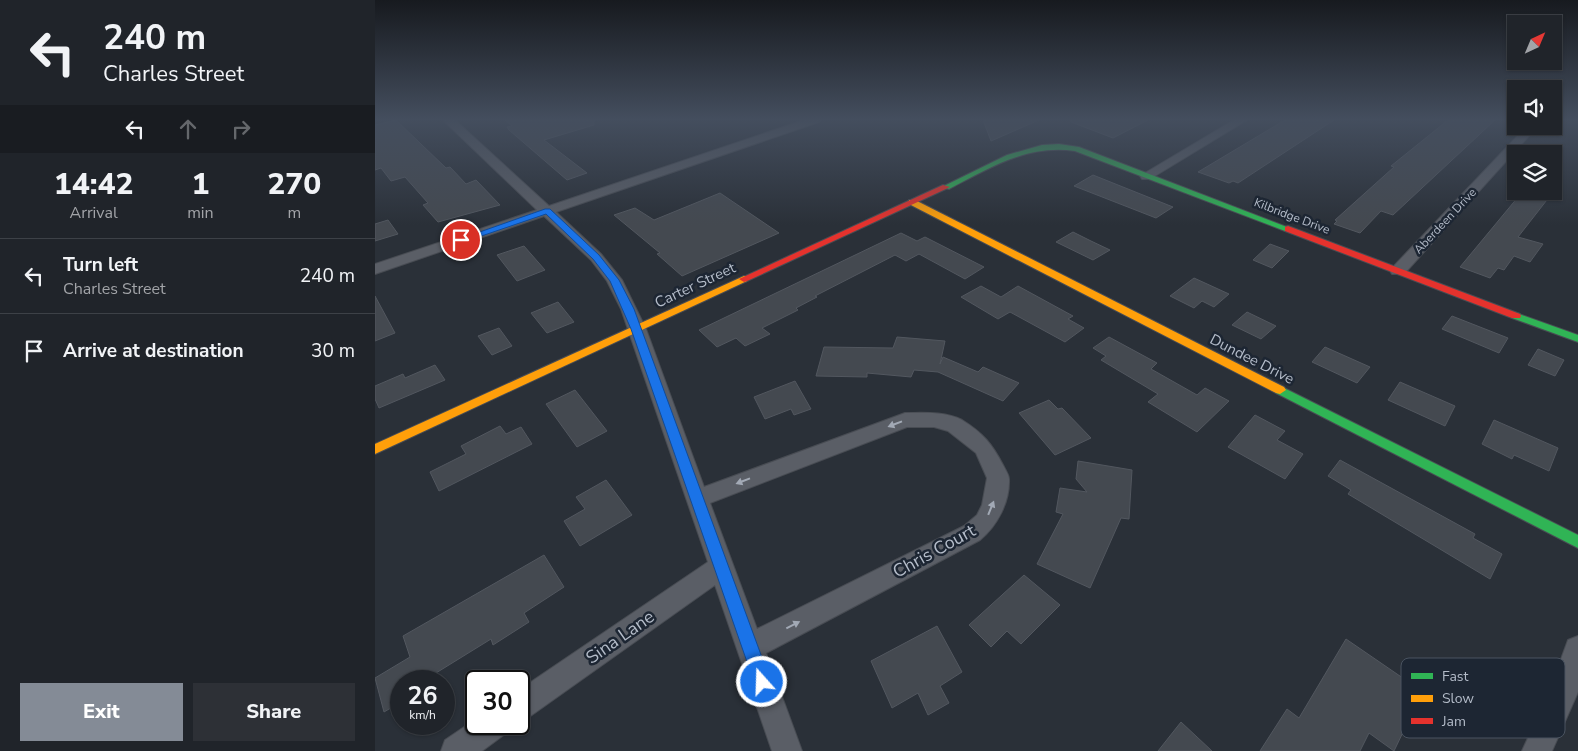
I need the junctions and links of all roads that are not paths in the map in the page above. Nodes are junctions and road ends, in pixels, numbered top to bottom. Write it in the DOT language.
graph roads {
  1 [pos="486,155"];
  2 [pos="712,155"];
  3 [pos="1017,155"];
  4 [pos="1091,155"];
  5 [pos="1182,155"];
  6 [pos="1506,155"];
  7 [pos="1146,176"];
  8 [pos="913,202"];
  9 [pos="547,211"];
  10 [pos="375,269"];
  11 [pos="1398,271"];
  12 [pos="637,329"];
  13 [pos="1578,339"];
  14 [pos="375,449"];
  15 [pos="697,499"];
  16 [pos="1578,542"];
  17 [pos="722,566"];
  18 [pos="750,647"];
  19 [pos="1578,649"];
  20 [pos="1565,688"];
  21 [pos="530,699"];
  22 [pos="479,735"];
  23 [pos="1543,738"];
  24 [pos="456,751"];
  25 [pos="787,751"];
  26 [pos="1537,751"];
  1 -- 9 [label="street"];
  2 -- 9 [label="street"];
  3 -- 8 [label="street, Carter Street"];
  4 -- 7 [label="street, Kilbridge Drive"];
  5 -- 7 [label="street"];
  6 -- 11 [label="street, Aberdeen Drive"];
  7 -- 11 [label="street, Kilbridge Drive"];
  8 -- 12 [label="street, Carter Street"];
  8 -- 16 [label="street, Dundee Drive"];
  9 -- 10 [label="street"];
  9 -- 12 [label="street"];
  11 -- 13 [label="street, Kilbridge Drive"];
  12 -- 14 [label="street, Carter Street"];
  12 -- 15 [label="street"];
  15 -- 17 [label="street"];
  18 -- 15 [label="street, Chris Court, one-way"];
  17 -- 18 [label="street"];
  17 -- 21 [label="street, Sina Lane"];
  18 -- 25 [label="street"];
  19 -- 20 [label="street"];
  22 -- 24 [label="street"];
  23 -- 26 [label="street"];
}
